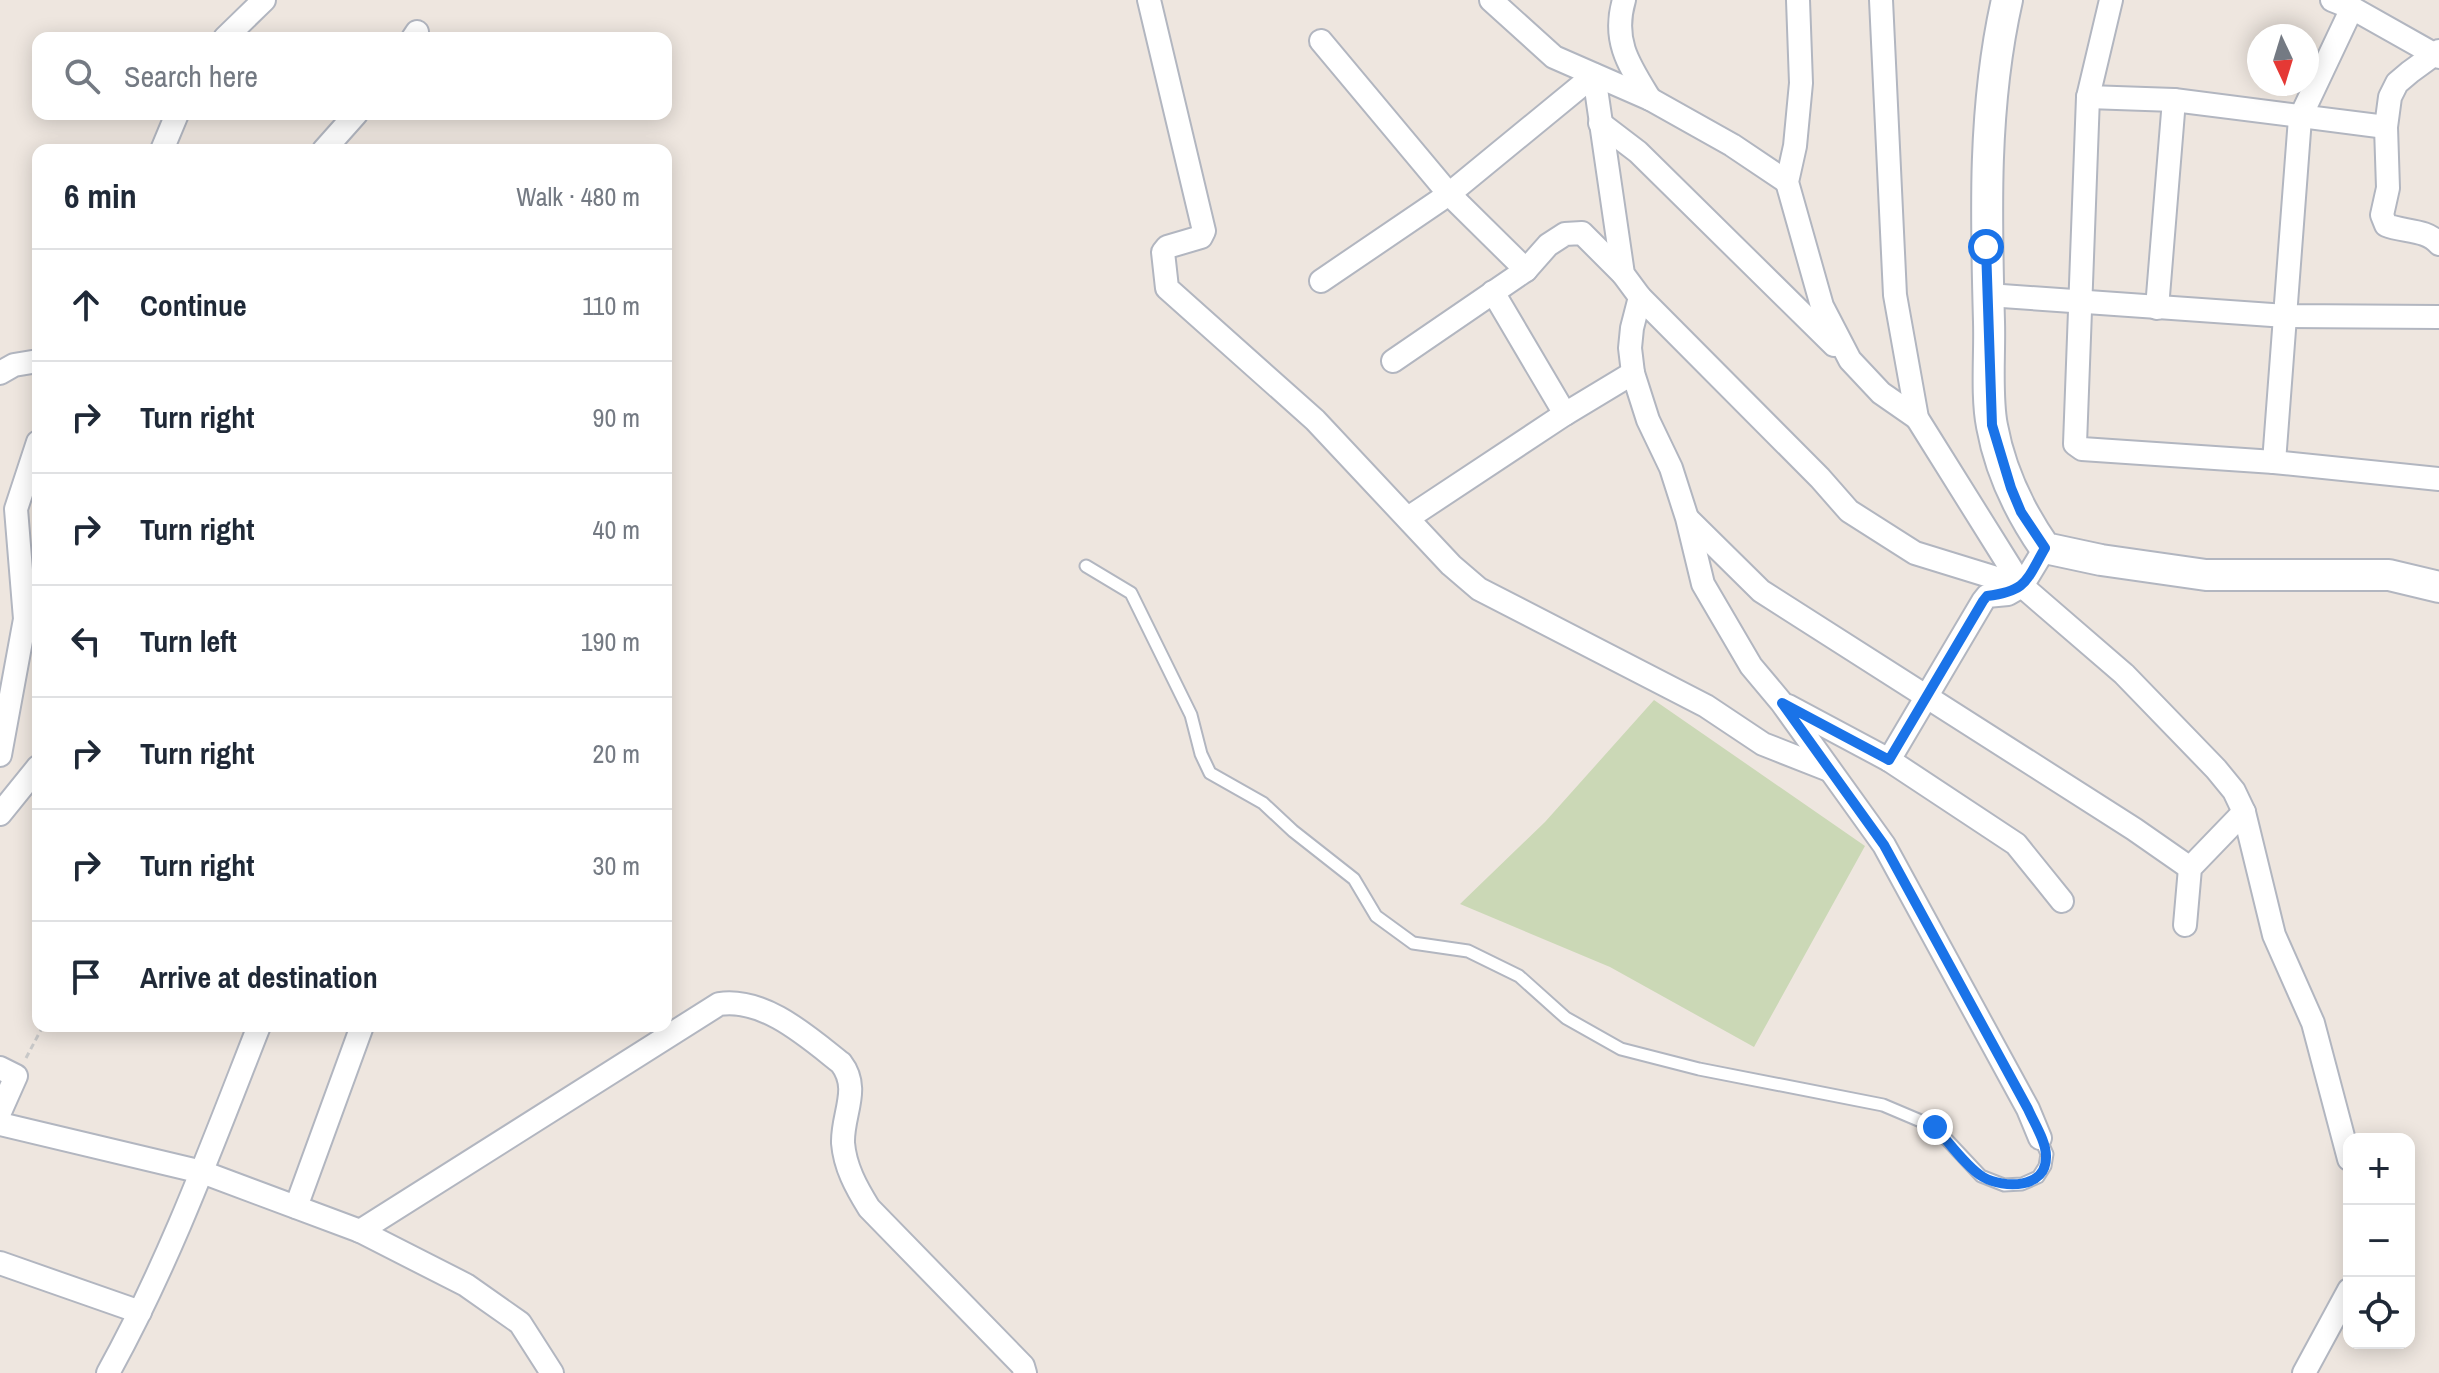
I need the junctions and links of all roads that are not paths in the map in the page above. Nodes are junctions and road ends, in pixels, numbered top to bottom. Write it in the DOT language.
graph roads {
  1 [pos="264,0"];
  2 [pos="1149,0"];
  3 [pos="1491,0"];
  4 [pos="1624,0"];
  5 [pos="1798,0"];
  6 [pos="1881,0"];
  7 [pos="2007,0"];
  8 [pos="2111,0"];
  9 [pos="2342,4"];
  10 [pos="231,32"];
  11 [pos="1321,41"];
  12 [pos="2438,54"];
  13 [pos="1594,75"];
  14 [pos="2088,97"];
  15 [pos="1650,99"];
  16 [pos="2174,100"];
  17 [pos="2300,118"];
  18 [pos="174,120"];
  19 [pos="351,120"];
  20 [pos="1600,123"];
  21 [pos="2386,127"];
  22 [pos="164,144"];
  23 [pos="329,144"];
  24 [pos="1787,182"];
  25 [pos="1449,194"];
  26 [pos="2439,244"];
  27 [pos="1526,270"];
  28 [pos="1623,274"];
  29 [pos="1321,281"];
  30 [pos="1493,292"];
  31 [pos="1988,295"];
  32 [pos="1640,297"];
  33 [pos="2439,298"];
  34 [pos="2078,303"];
  35 [pos="2157,308"];
  36 [pos="2286,316"];
  37 [pos="2432,316"];
  38 [pos="1850,360"];
  39 [pos="1393,361"];
  40 [pos="32,362"];
  41 [pos="0,373"];
  42 [pos="1633,373"];
  43 [pos="1565,414"];
  44 [pos="1917,418"];
  45 [pos="32,456"];
  46 [pos="2274,462"];
  47 [pos="2439,479"];
  48 [pos="8,514"];
  49 [pos="1408,518"];
  50 [pos="1687,518"];
  51 [pos="2045,548"];
  52 [pos="1086,566"];
  53 [pos="2022,586"];
  54 [pos="2439,587"];
  55 [pos="28,656"];
  56 [pos="1928,697"];
  57 [pos="1782,703"];
  58 [pos="0,755"];
  59 [pos="1889,760"];
  60 [pos="1829,770"];
  61 [pos="32,774"];
  62 [pos="2244,812"];
  63 [pos="0,814"];
  64 [pos="2190,868"];
  65 [pos="2062,901"];
  66 [pos="2185,925"];
  67 [pos="257,1032"];
  68 [pos="360,1032"];
  69 [pos="8,1072"];
  70 [pos="0,1112"];
  71 [pos="0,1124"];
  72 [pos="2343,1136"];
  73 [pos="2040,1138"];
  74 [pos="202,1172"];
  75 [pos="296,1207"];
  76 [pos="360,1231"];
  77 [pos="0,1263"];
  78 [pos="2343,1301"];
  79 [pos="140,1312"];
  80 [pos="108,1373"];
  81 [pos="552,1373"];
  82 [pos="1025,1373"];
  83 [pos="2304,1373"];
  1 -- 10 [label="street"];
  2 -- 49 [label="street"];
  3 -- 13 [label="street"];
  4 -- 15 [label="street"];
  5 -- 24 [label="street"];
  6 -- 44 [label="street"];
  7 -- 31 [label="main road"];
  8 -- 14 [label="street"];
  9 -- 12 [label="street"];
  9 -- 17 [label="street"];
  11 -- 25 [label="street"];
  12 -- 21 [label="street"];
  13 -- 15 [label="street"];
  13 -- 20 [label="street"];
  13 -- 25 [label="street"];
  14 -- 16 [label="street"];
  14 -- 34 [label="street"];
  15 -- 24 [label="street"];
  16 -- 17 [label="street"];
  16 -- 35 [label="street"];
  17 -- 21 [label="street"];
  17 -- 36 [label="street"];
  18 -- 22 [label="street"];
  19 -- 23 [label="street"];
  20 -- 28 [label="street"];
  20 -- 38 [label="street"];
  21 -- 26 [label="street"];
  24 -- 38 [label="street"];
  25 -- 27 [label="street"];
  25 -- 29 [label="street"];
  27 -- 28 [label="street"];
  27 -- 30 [label="street"];
  28 -- 32 [label="street"];
  30 -- 39 [label="street"];
  30 -- 43 [label="street"];
  31 -- 34 [label="street"];
  31 -- 51 [label="main road"];
  32 -- 42 [label="street"];
  32 -- 53 [label="street"];
  33 -- 37 [label="street"];
  34 -- 35 [label="street"];
  34 -- 46 [label="street"];
  35 -- 36 [label="street"];
  36 -- 37 [label="street"];
  36 -- 46 [label="street"];
  38 -- 44 [label="street"];
  40 -- 41 [label="street"];
  42 -- 43 [label="street"];
  42 -- 50 [label="street"];
  43 -- 49 [label="street"];
  44 -- 53 [label="street"];
  45 -- 48 [label="street"];
  46 -- 47 [label="street"];
  48 -- 55 [label="street"];
  49 -- 60 [label="street"];
  50 -- 56 [label="street"];
  50 -- 57 [label="street"];
  51 -- 53 [label="street"];
  51 -- 54 [label="main road"];
  52 -- 73 [label="lane"];
  53 -- 56 [label="street"];
  53 -- 62 [label="street"];
  55 -- 58 [label="street"];
  56 -- 59 [label="street"];
  56 -- 64 [label="street"];
  57 -- 59 [label="street"];
  57 -- 60 [label="street"];
  59 -- 65 [label="street"];
  60 -- 73 [label="street"];
  61 -- 63 [label="street"];
  62 -- 64 [label="street"];
  62 -- 72 [label="street"];
  64 -- 66 [label="street"];
  67 -- 74 [label="street"];
  68 -- 75 [label="street"];
  69 -- 70 [label="street"];
  71 -- 74 [label="street"];
  74 -- 75 [label="street"];
  74 -- 79 [label="street"];
  75 -- 76 [label="street"];
  76 -- 81 [label="street"];
  76 -- 82 [label="street"];
  77 -- 79 [label="street"];
  78 -- 83 [label="street"];
  79 -- 80 [label="street"];
}
